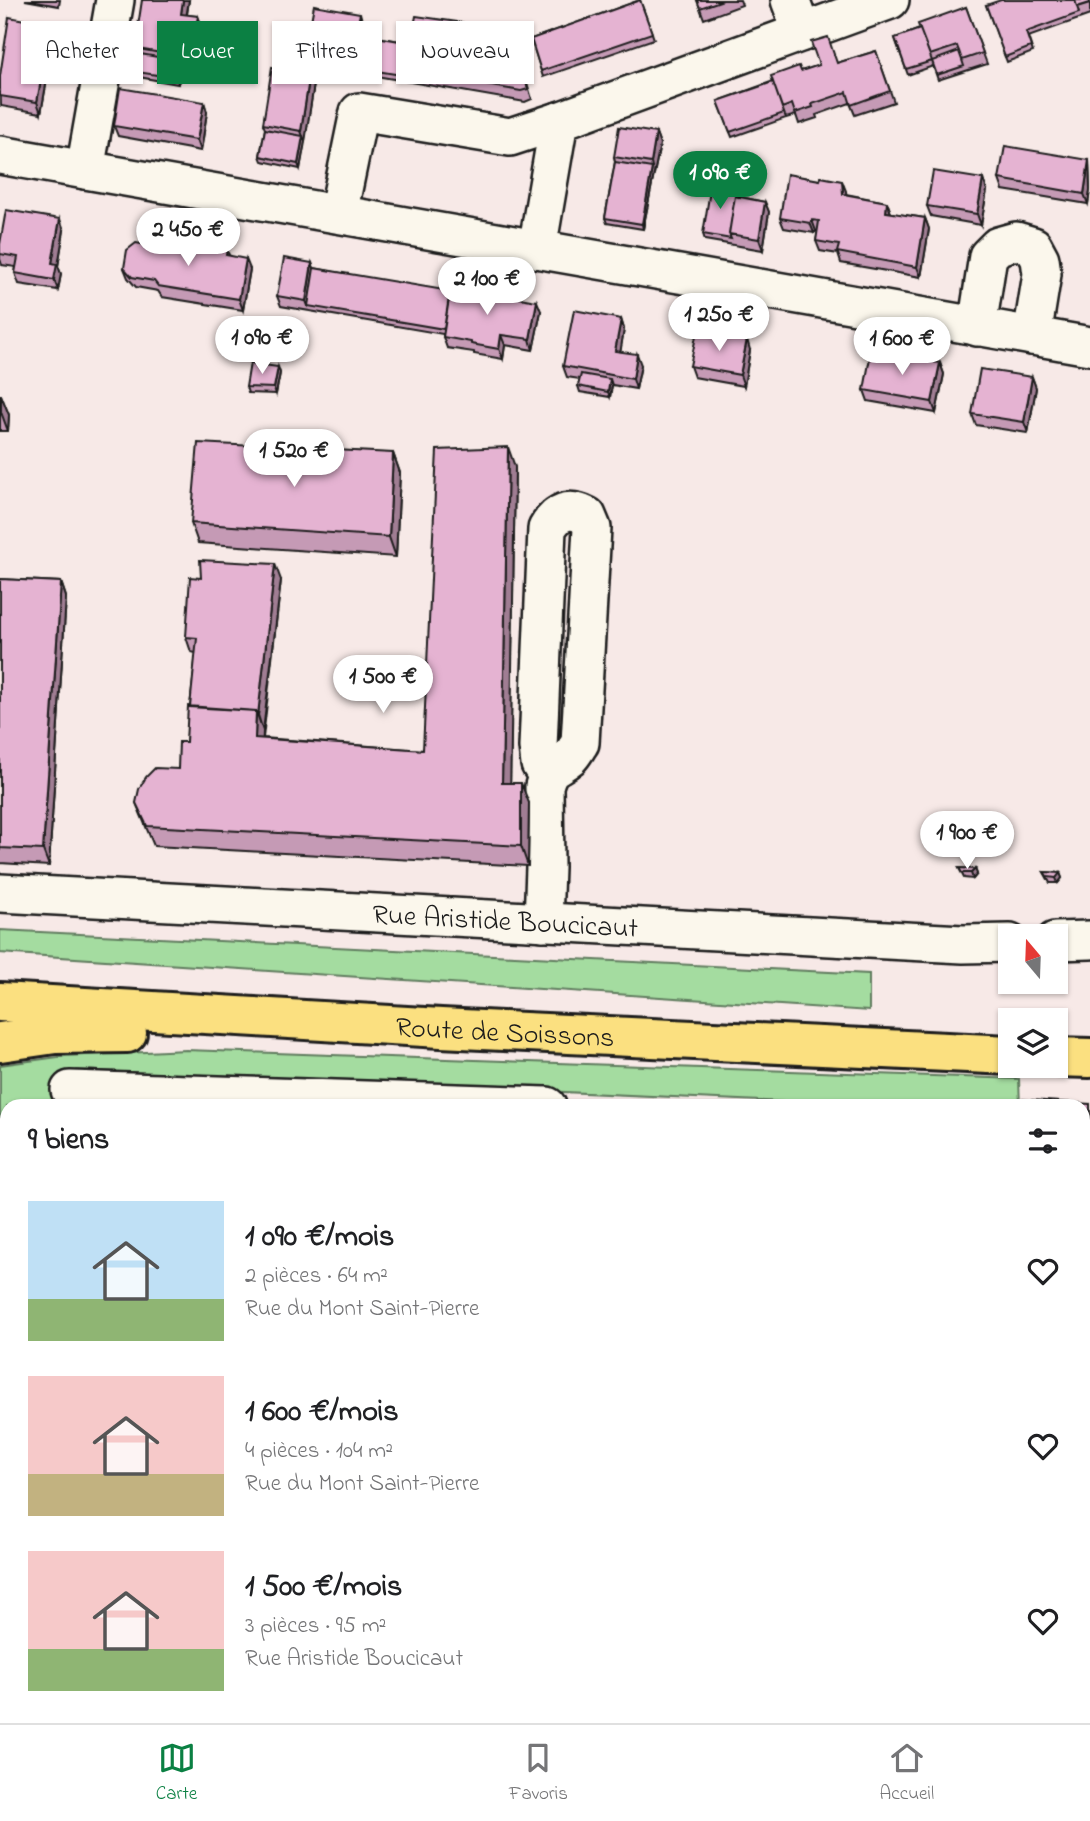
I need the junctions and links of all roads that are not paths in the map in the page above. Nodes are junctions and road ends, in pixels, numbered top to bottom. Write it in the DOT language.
graph roads {
  1 [pos="115,0"];
  2 [pos="890,0"];
  3 [pos="796,16"];
  4 [pos="559,121"];
  5 [pos="0,155"];
  6 [pos="85,170"];
  7 [pos="338,214"];
  8 [pos="537,249"];
  9 [pos="977,327"];
  10 [pos="1032,336"];
  11 [pos="1090,346"];
  12 [pos="547,775"];
  13 [pos="0,893"];
  14 [pos="543,922"];
  15 [pos="1090,940"];
  16 [pos="1068,941"];
  17 [pos="998,943"];
  18 [pos="0,982"];
  19 [pos="0,1002"];
  20 [pos="441,1028"];
  21 [pos="998,1034"];
  22 [pos="1068,1036"];
  23 [pos="1090,1037"];
  24 [pos="0,1042"];
  25 [pos="998,1054"];
  26 [pos="1068,1057"];
  27 [pos="1090,1058"];
  28 [pos="70,1090"];
  29 [pos="191,1099"];
  1 -- 6 [label="street"];
  2 -- 3 [label="street"];
  3 -- 4 [label="street"];
  4 -- 7 [label="street"];
  4 -- 8 [label="street"];
  5 -- 6 [label="street"];
  6 -- 7 [label="street"];
  7 -- 8 [label="street"];
  8 -- 9 [label="street"];
  9 -- 10 [label="street"];
  9 -- 10 [label="street"];
  10 -- 11 [label="street"];
  12 -- 12 [label="street"];
  12 -- 14 [label="street"];
  13 -- 14 [label="street, Rue Aristide Boucicaut"];
  14 -- 17 [label="street, Rue Aristide Boucicaut"];
  15 -- 16 [label="street"];
  18 -- 21 [label="main road, Route de Soissons"];
  19 -- 20 [label="main road, Route de Soissons"];
  20 -- 24 [label="main road"];
  20 -- 25 [label="main road, Route de Soissons"];
  22 -- 23 [label="main road"];
  26 -- 27 [label="main road"];
  28 -- 29 [label="street"];
}
